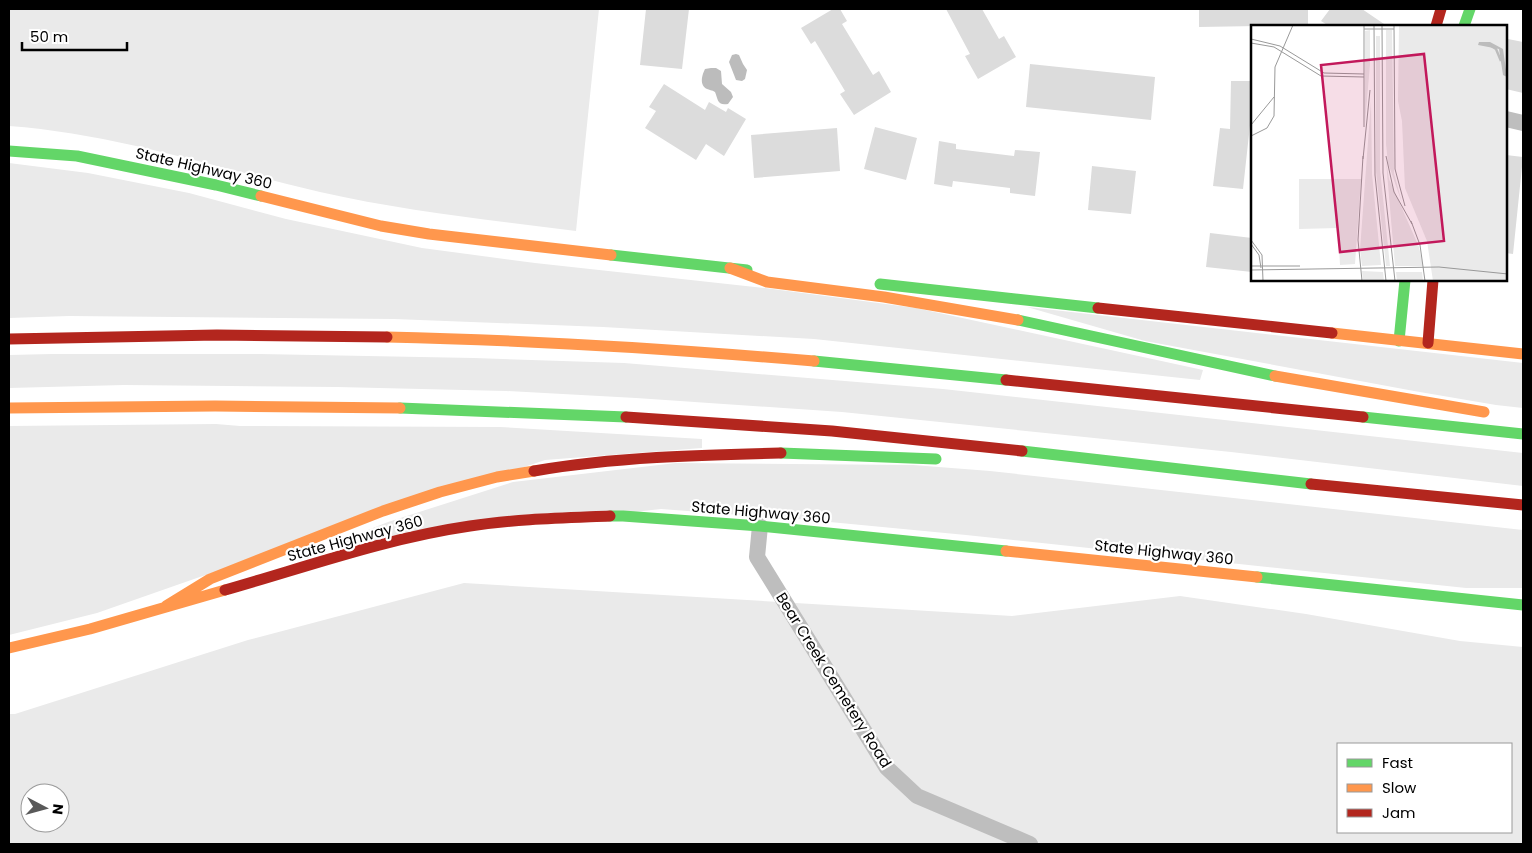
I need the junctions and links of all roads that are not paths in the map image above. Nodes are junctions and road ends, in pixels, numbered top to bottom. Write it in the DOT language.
graph roads {
  1 [pos="1441,9"];
  2 [pos="1470,9"];
  3 [pos="1436,25"];
  4 [pos="1464,25"];
  5 [pos="1507,118"];
  6 [pos="1523,123"];
  7 [pos="9,151"];
  8 [pos="730,268"];
  9 [pos="847,281"];
  10 [pos="1405,281"];
  11 [pos="1433,281"];
  12 [pos="867,283"];
  13 [pos="9,339"];
  14 [pos="1400,340"];
  15 [pos="1428,343"];
  16 [pos="1523,354"];
  17 [pos="9,408"];
  18 [pos="1492,414"];
  19 [pos="1523,434"];
  20 [pos="1014,450"];
  21 [pos="975,458"];
  22 [pos="946,459"];
  23 [pos="1523,504"];
  24 [pos="760,526"];
  25 [pos="1523,605"];
  26 [pos="166,606"];
  27 [pos="9,648"];
  28 [pos="1030,844"];
  1 -- 3 [label="main road"];
  2 -- 4 [label="main road"];
  5 -- 6 [label="street"];
  7 -- 8 [label="main road, State Highway 360"];
  8 -- 9 [label="main road, State Highway 360"];
  8 -- 18 [label="main road"];
  10 -- 14 [label="main road"];
  11 -- 15 [label="main road"];
  12 -- 14 [label="main road"];
  13 -- 19 [label="main road"];
  14 -- 15 [label="main road"];
  15 -- 16 [label="main road"];
  17 -- 20 [label="main road"];
  20 -- 21 [label="main road"];
  20 -- 23 [label="main road"];
  22 -- 26 [label="main road"];
  24 -- 25 [label="main road, State Highway 360"];
  24 -- 26 [label="main road, State Highway 360"];
  24 -- 28 [label="street, Bear Creek Cemetery Road"];
  26 -- 27 [label="main road, State Highway 360"];
}
